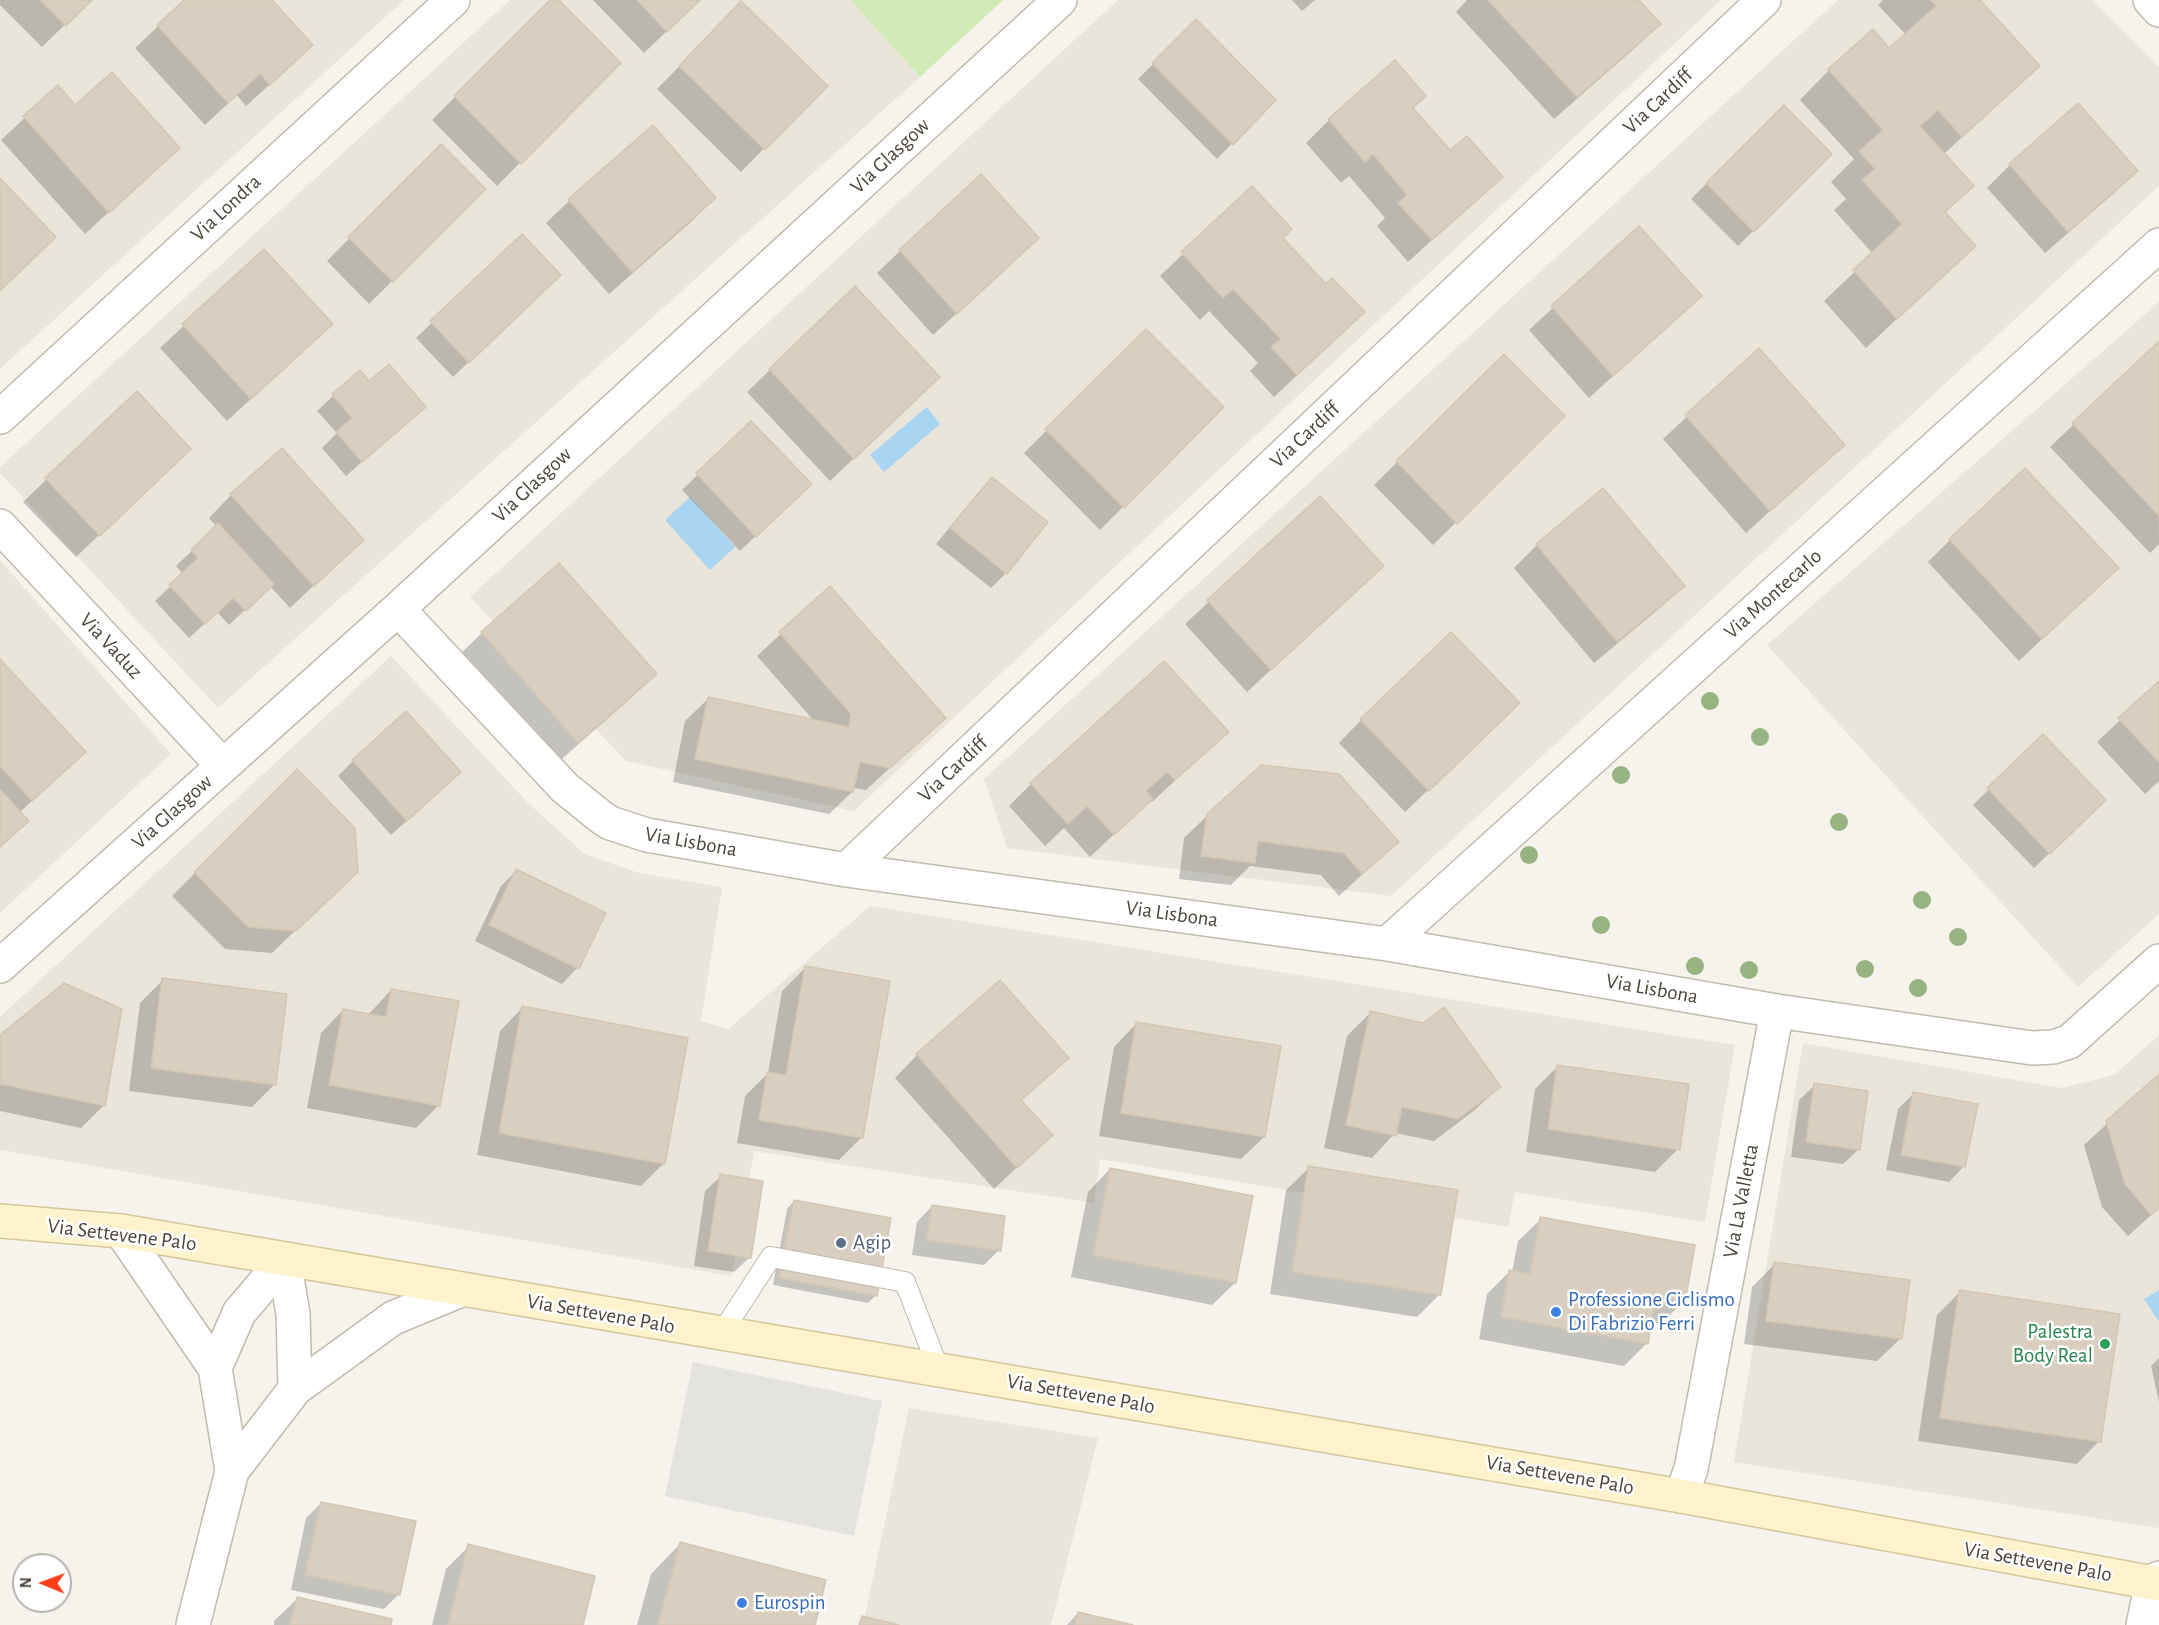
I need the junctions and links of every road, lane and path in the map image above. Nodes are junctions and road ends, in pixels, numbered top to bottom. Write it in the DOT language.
graph roads {
  1 [pos="453,0"];
  2 [pos="1060,0"];
  3 [pos="1764,0"];
  4 [pos="2150,0"];
  5 [pos="2159,10"];
  6 [pos="2159,245"];
  7 [pos="0,417"];
  8 [pos="0,526"];
  9 [pos="398,609"];
  10 [pos="223,766"];
  11 [pos="846,870"];
  12 [pos="1388,944"];
  13 [pos="2159,961"];
  14 [pos="0,966"];
  15 [pos="1777,1011"];
  16 [pos="0,1221"];
  17 [pos="121,1231"];
  18 [pos="284,1260"];
  19 [pos="461,1290"];
  20 [pos="721,1334"];
  21 [pos="215,1368"];
  22 [pos="939,1371"];
  23 [pos="295,1389"];
  24 [pos="232,1471"];
  25 [pos="1681,1496"];
  26 [pos="2157,1582"];
  27 [pos="193,1625"];
  28 [pos="2143,1625"];
  1 -- 7 [label="street, Via Londra"];
  2 -- 9 [label="street, Via Glasgow"];
  3 -- 11 [label="street, Via Cardiff"];
  4 -- 5 [label="street"];
  6 -- 12 [label="street, Via Montecarlo"];
  8 -- 10 [label="street, Via Vaduz"];
  9 -- 10 [label="street, Via Glasgow"];
  9 -- 11 [label="street, Via Lisbona"];
  10 -- 14 [label="street, Via Glasgow"];
  11 -- 12 [label="street, Via Lisbona"];
  12 -- 15 [label="street, Via Lisbona"];
  13 -- 15 [label="street, Via Lisbona"];
  15 -- 25 [label="street, Via La Valletta"];
  16 -- 17 [label="street, Via Settevene Palo"];
  17 -- 18 [label="street, Via Settevene Palo"];
  17 -- 21 [label="street"];
  18 -- 19 [label="street, Via Settevene Palo"];
  18 -- 21 [label="street"];
  18 -- 23 [label="street"];
  19 -- 20 [label="street, Via Settevene Palo"];
  19 -- 23 [label="street"];
  20 -- 22 [label="street, Via Settevene Palo"];
  20 -- 22 [label="lane"];
  21 -- 24 [label="street"];
  22 -- 25 [label="street, Via Settevene Palo"];
  23 -- 24 [label="street"];
  24 -- 27 [label="street"];
  25 -- 26 [label="street, Via Settevene Palo"];
  26 -- 28 [label="street"];
}
